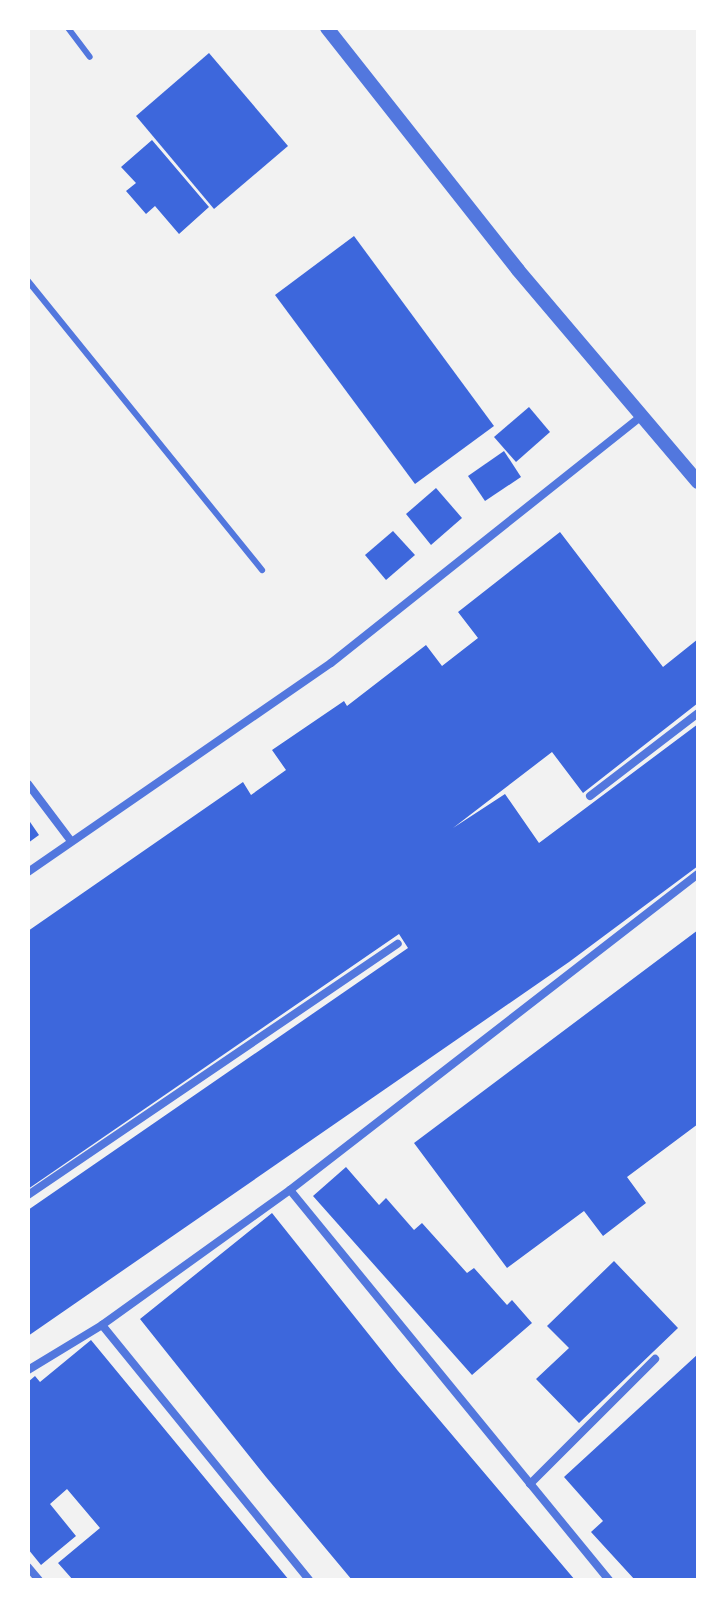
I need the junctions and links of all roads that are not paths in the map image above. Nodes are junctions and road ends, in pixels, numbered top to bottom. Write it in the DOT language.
graph roads {
  1 [pos="68,28"];
  2 [pos="327,28"];
  3 [pos="90,57"];
  4 [pos="28,281"];
  5 [pos="642,416"];
  6 [pos="698,482"];
  7 [pos="262,570"];
  8 [pos="698,713"];
  9 [pos="28,784"];
  10 [pos="590,796"];
  11 [pos="71,841"];
  12 [pos="28,872"];
  13 [pos="698,874"];
  14 [pos="398,944"];
  15 [pos="290,1190"];
  16 [pos="28,1195"];
  17 [pos="102,1325"];
  18 [pos="655,1359"];
  19 [pos="28,1370"];
  20 [pos="530,1484"];
  21 [pos="28,1567"];
  22 [pos="39,1580"];
  23 [pos="309,1580"];
  24 [pos="609,1580"];
  1 -- 3 [label="lane"];
  2 -- 5 [label="street"];
  4 -- 7 [label="lane"];
  5 -- 6 [label="street"];
  5 -- 11 [label="street"];
  8 -- 10 [label="street"];
  9 -- 11 [label="street"];
  11 -- 12 [label="street"];
  13 -- 15 [label="street"];
  14 -- 16 [label="street"];
  15 -- 17 [label="street"];
  15 -- 20 [label="street"];
  17 -- 19 [label="street"];
  17 -- 23 [label="street"];
  18 -- 20 [label="street"];
  20 -- 24 [label="street"];
  21 -- 22 [label="street"];
}
